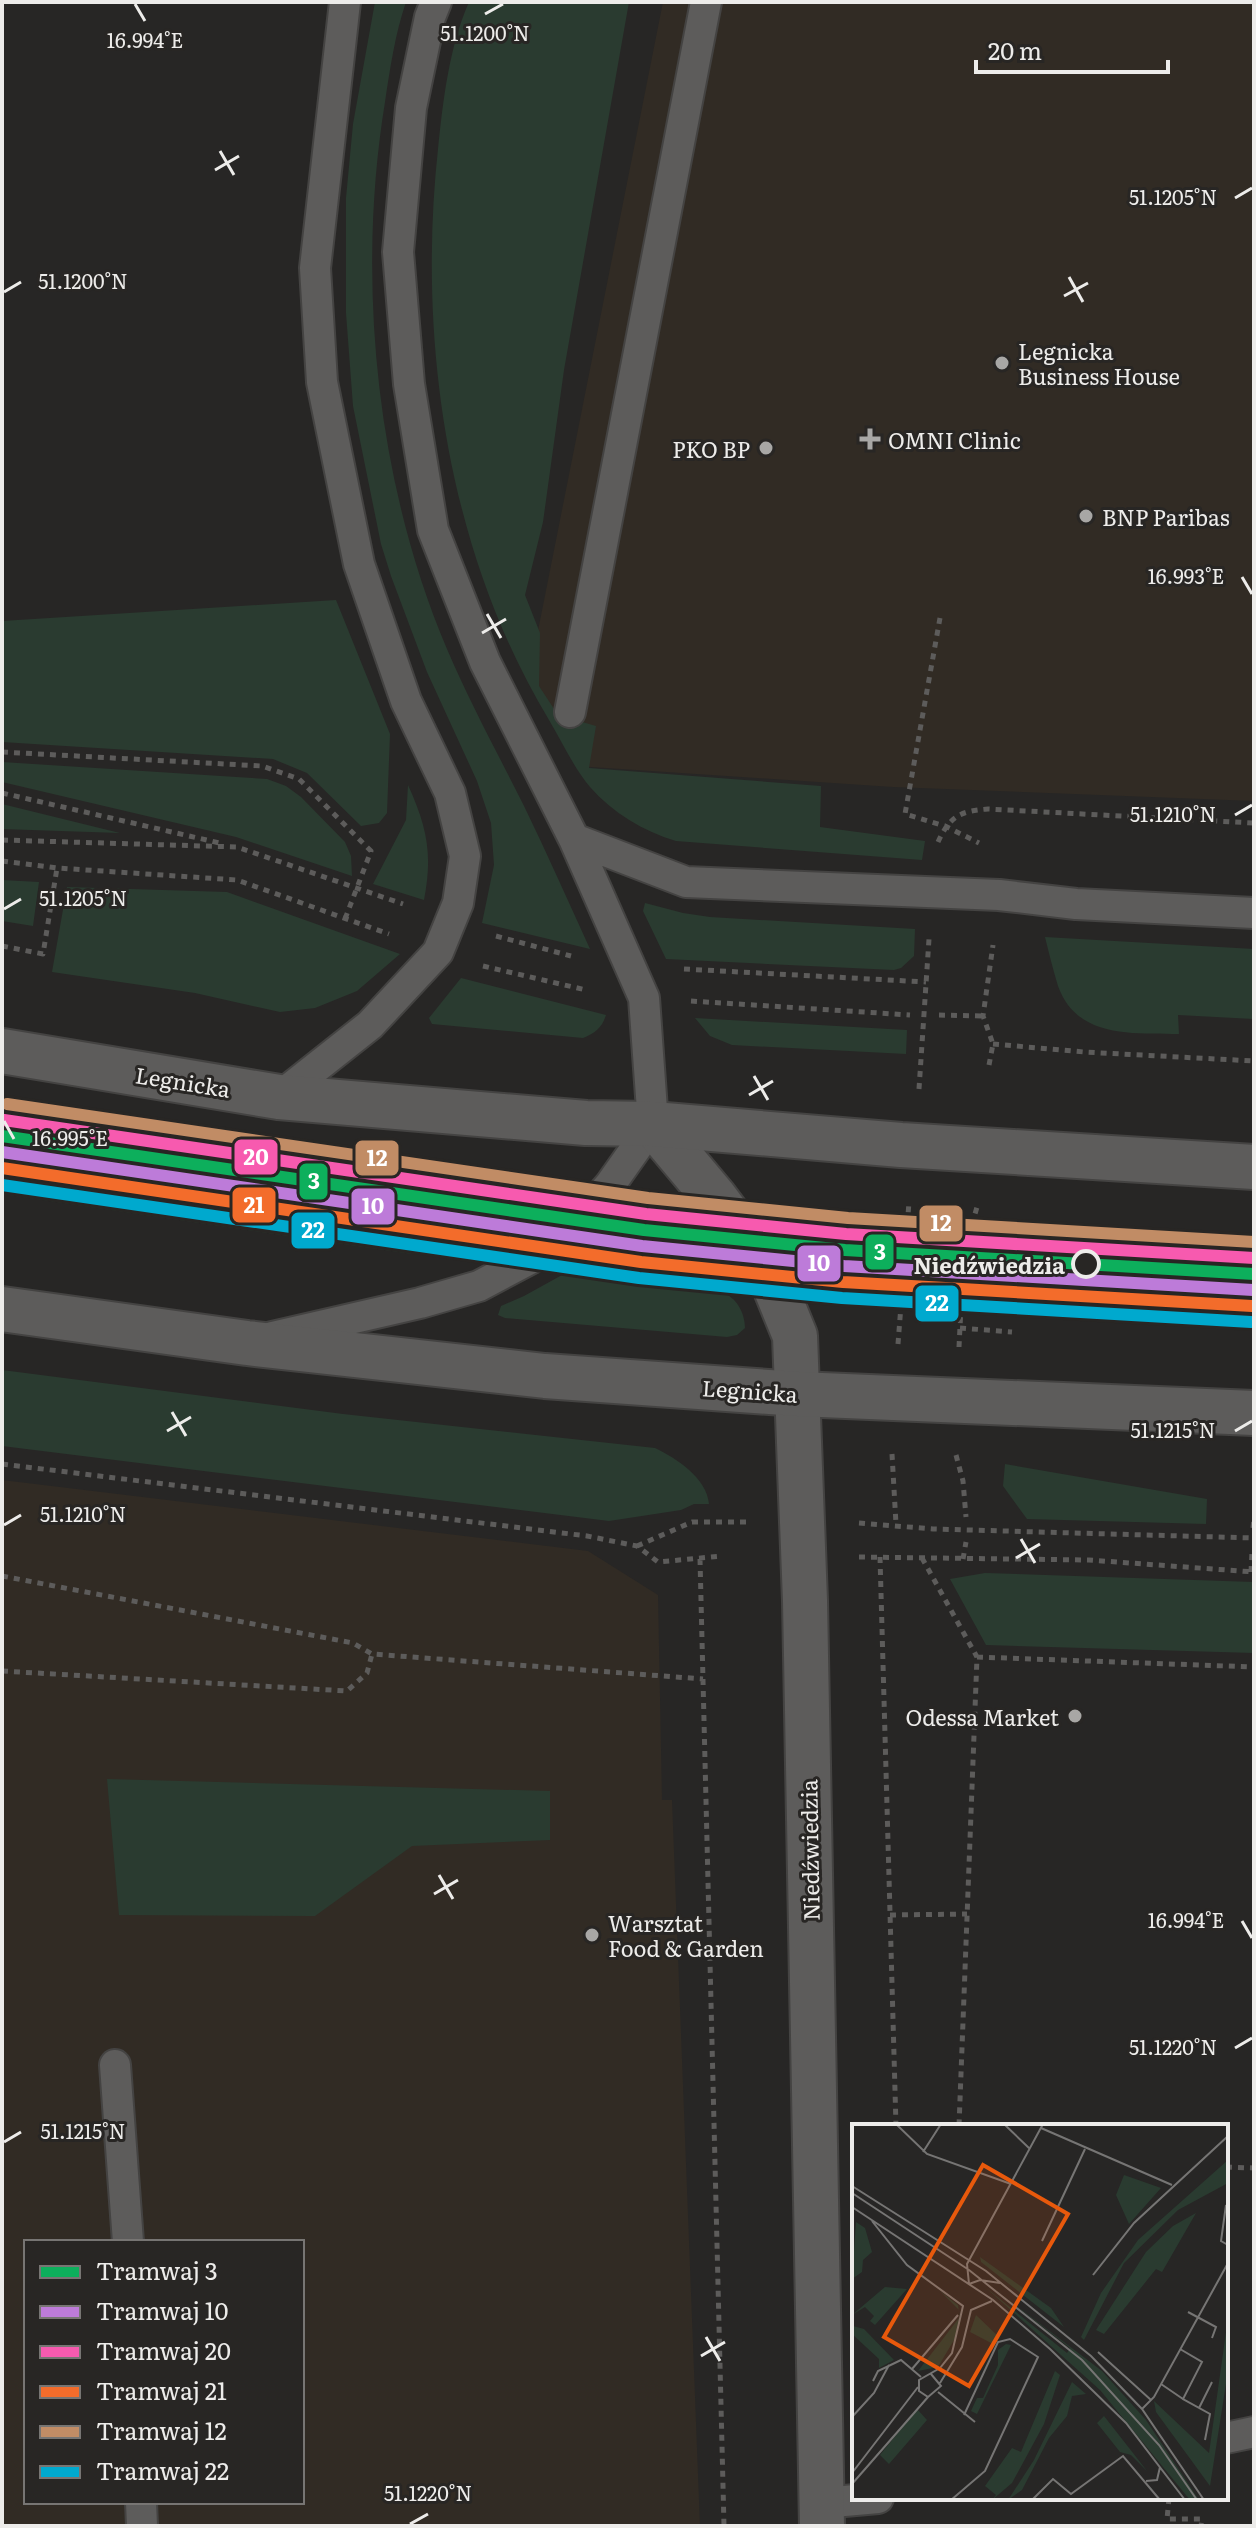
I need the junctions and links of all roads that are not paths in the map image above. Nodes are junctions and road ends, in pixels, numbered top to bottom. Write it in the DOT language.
graph roads {
  1 [pos="345,2"];
  2 [pos="436,2"];
  3 [pos="706,2"];
  4 [pos="570,712"];
  5 [pos="574,839"];
  6 [pos="1254,913"];
  7 [pos="2,1051"];
  8 [pos="279,1097"];
  9 [pos="653,1124"];
  10 [pos="1254,1167"];
  11 [pos="2,1309"];
  12 [pos="247,1343"];
  13 [pos="798,1394"];
  14 [pos="1254,1413"];
  15 [pos="115,2065"];
  16 [pos="128,2240"];
  17 [pos="1254,2432"];
  18 [pos="1228,2438"];
  19 [pos="871,2500"];
  20 [pos="141,2504"];
  21 [pos="822,2515"];
  22 [pos="142,2526"];
  1 -- 8 [label="lane"];
  2 -- 5 [label="lane"];
  3 -- 4 [label="lane"];
  5 -- 6 [label="lane"];
  5 -- 9 [label="lane"];
  7 -- 8 [label="main road, Legnicka"];
  8 -- 9 [label="main road, Legnicka"];
  9 -- 10 [label="main road, Legnicka"];
  9 -- 12 [label="lane, Legnicka"];
  9 -- 13 [label="main road, Niedźwiedzia"];
  11 -- 12 [label="main road, Legnicka"];
  12 -- 13 [label="main road, Legnicka"];
  13 -- 14 [label="main road, Legnicka"];
  13 -- 21 [label="main road, Niedźwiedzia"];
  15 -- 16 [label="lane"];
  17 -- 18 [label="lane"];
  19 -- 21 [label="lane"];
  20 -- 22 [label="lane"];
}
